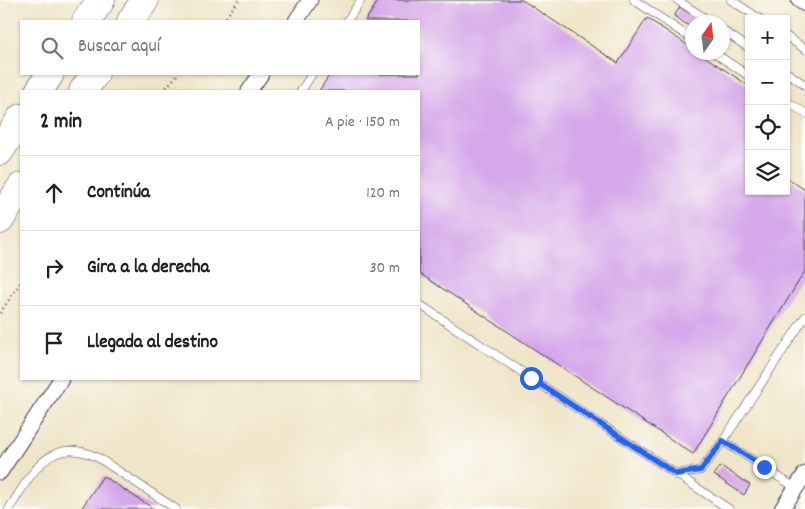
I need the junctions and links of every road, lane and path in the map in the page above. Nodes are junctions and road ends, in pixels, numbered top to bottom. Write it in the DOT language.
graph roads {
  1 [pos="101,0"];
  2 [pos="145,0"];
  3 [pos="239,0"];
  4 [pos="310,0"];
  5 [pos="361,0"];
  6 [pos="634,0"];
  7 [pos="677,0"];
  8 [pos="732,0"];
  9 [pos="798,0"];
  10 [pos="805,4"];
  11 [pos="700,15"];
  12 [pos="754,15"];
  13 [pos="87,20"];
  14 [pos="132,20"];
  15 [pos="223,20"];
  16 [pos="297,20"];
  17 [pos="348,20"];
  18 [pos="685,34"];
  19 [pos="730,35"];
  20 [pos="790,39"];
  21 [pos="745,45"];
  22 [pos="805,49"];
  23 [pos="725,60"];
  24 [pos="745,73"];
  25 [pos="49,75"];
  26 [pos="93,75"];
  27 [pos="177,75"];
  28 [pos="259,75"];
  29 [pos="311,75"];
  30 [pos="790,75"];
  31 [pos="805,85"];
  32 [pos="40,90"];
  33 [pos="84,90"];
  34 [pos="164,90"];
  35 [pos="250,90"];
  36 [pos="301,90"];
  37 [pos="790,104"];
  38 [pos="805,113"];
  39 [pos="20,120"];
  40 [pos="0,151"];
  41 [pos="20,189"];
  42 [pos="0,220"];
  43 [pos="20,283"];
  44 [pos="420,305"];
  45 [pos="0,313"];
  46 [pos="805,317"];
  47 [pos="60,380"];
  48 [pos="723,441"];
  49 [pos="0,472"];
  50 [pos="676,474"];
  51 [pos="805,474"];
  52 [pos="796,488"];
  53 [pos="9,509"];
  54 [pos="176,509"];
  55 [pos="729,509"];
  56 [pos="782,509"];
  1 -- 13 [label="highway"];
  2 -- 14 [label="highway"];
  3 -- 15 [label="path"];
  4 -- 16 [label="street"];
  5 -- 17 [label="lane"];
  6 -- 18 [label="lane"];
  7 -- 11 [label="lane"];
  8 -- 12 [label="lane"];
  9 -- 10 [label="street"];
  19 -- 21 [label="lane"];
  20 -- 22 [label="lane"];
  23 -- 24 [label="lane"];
  25 -- 32 [label="highway"];
  26 -- 33 [label="highway"];
  27 -- 34 [label="path"];
  28 -- 35 [label="street"];
  29 -- 36 [label="lane"];
  30 -- 31 [label="lane"];
  37 -- 38 [label="lane"];
  39 -- 40 [label="highway"];
  41 -- 42 [label="highway"];
  43 -- 45 [label="path"];
  44 -- 50 [label="lane"];
  46 -- 48 [label="lane"];
  47 -- 49 [label="street"];
  48 -- 50 [label="lane"];
  48 -- 52 [label="lane"];
  50 -- 55 [label="lane"];
  51 -- 52 [label="street"];
  52 -- 56 [label="street"];
  53 -- 54 [label="lane"];
}
